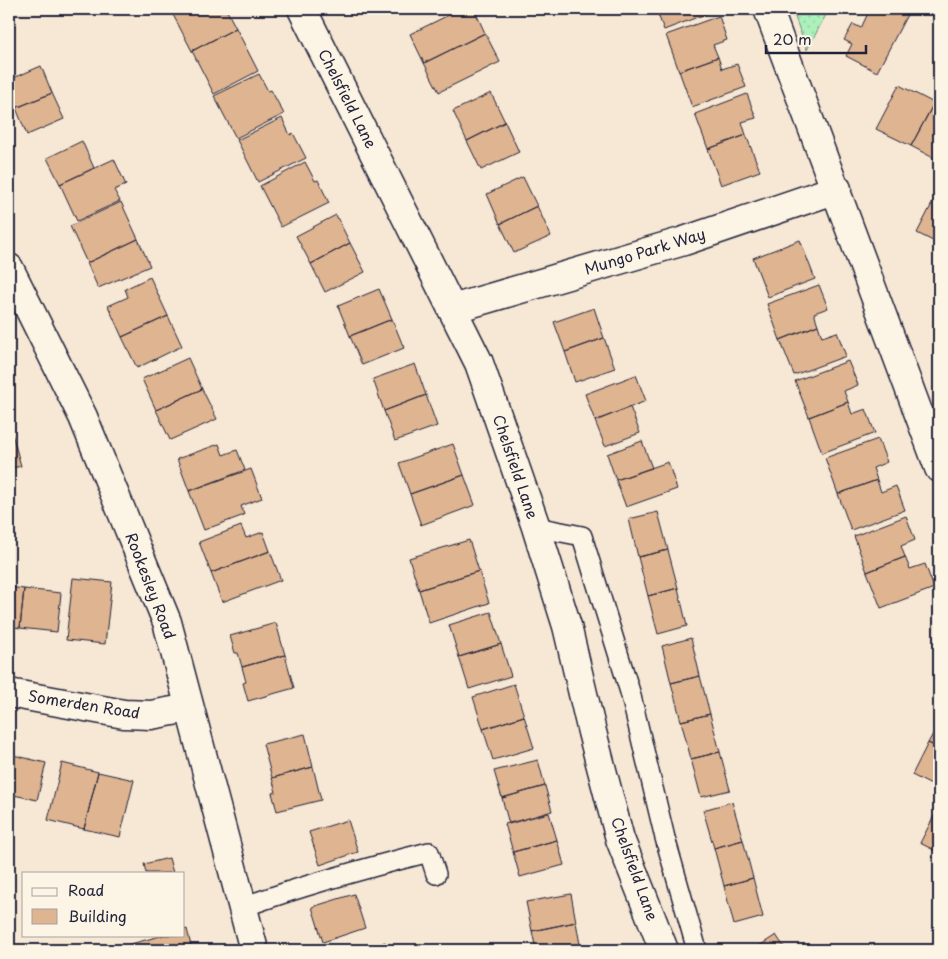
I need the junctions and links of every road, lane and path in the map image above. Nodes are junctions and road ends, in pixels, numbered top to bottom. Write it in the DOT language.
graph roads {
  1 [pos="302,9"];
  2 [pos="768,9"];
  3 [pos="837,189"];
  4 [pos="9,268"];
  5 [pos="452,309"];
  6 [pos="939,468"];
  7 [pos="536,527"];
  8 [pos="9,693"];
  9 [pos="190,708"];
  10 [pos="436,874"];
  11 [pos="243,907"];
  12 [pos="254,950"];
  13 [pos="664,950"];
  14 [pos="697,950"];
  1 -- 5 [label="street, Chelsfield Lane"];
  2 -- 3 [label="street"];
  3 -- 5 [label="street, Mungo Park Way"];
  3 -- 6 [label="street"];
  4 -- 9 [label="street, Rookesley Road"];
  5 -- 7 [label="street, Chelsfield Lane"];
  7 -- 13 [label="street, Chelsfield Lane"];
  7 -- 14 [label="lane"];
  8 -- 9 [label="street, Somerden Road"];
  9 -- 11 [label="street, Rookesley Road"];
  10 -- 11 [label="lane"];
  11 -- 12 [label="street, Rookesley Road"];
}
